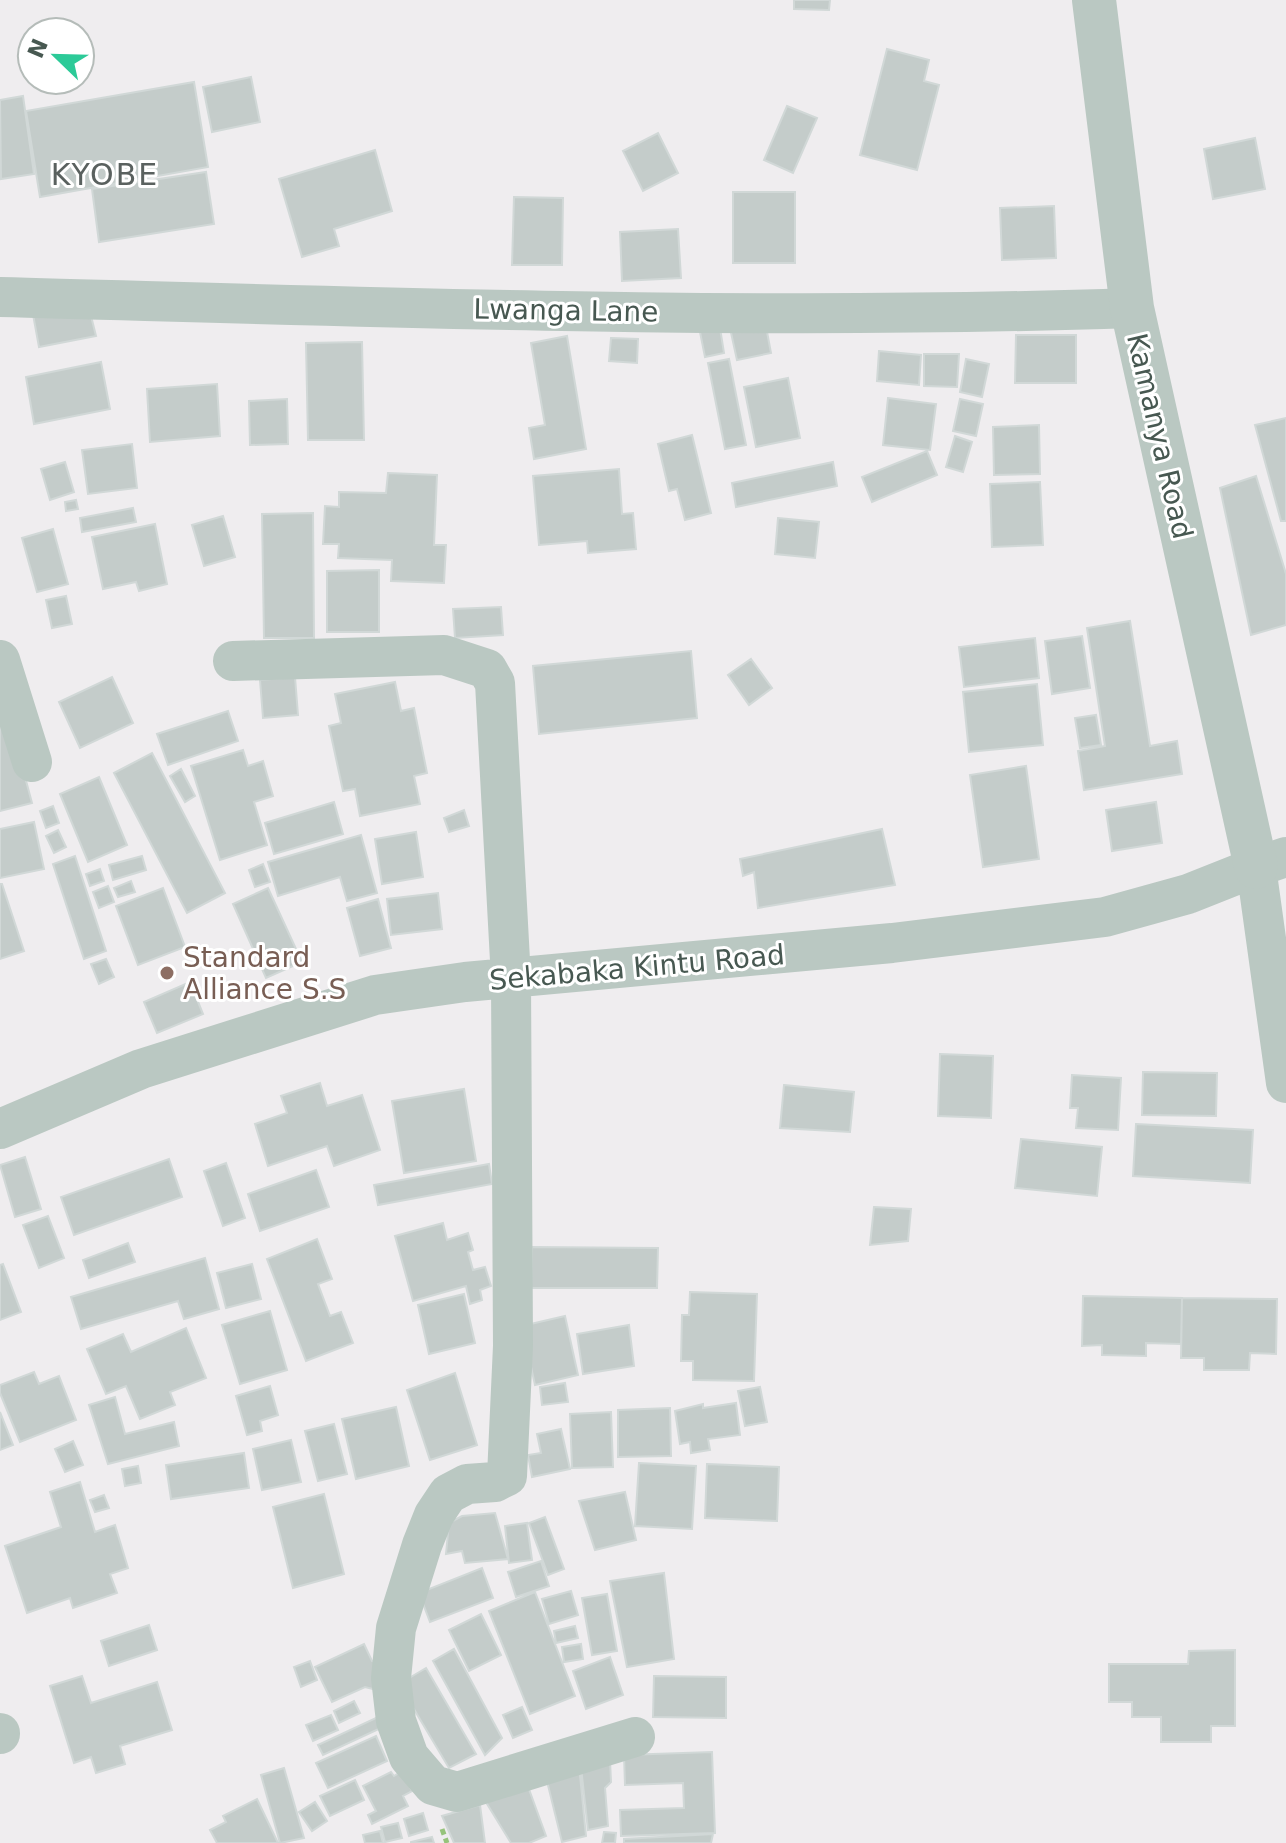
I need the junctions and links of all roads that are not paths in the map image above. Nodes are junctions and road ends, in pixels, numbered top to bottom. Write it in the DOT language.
graph roads {
  1 [pos="1094,0"];
  2 [pos="0,297"];
  3 [pos="1132,308"];
  4 [pos="0,660"];
  5 [pos="233,661"];
  6 [pos="32,762"];
  7 [pos="1271,862"];
  8 [pos="511,979"];
  9 [pos="1286,1083"];
  10 [pos="0,1129"];
  11 [pos="635,1737"];
  1 -- 3 [label="street, Kamanya Road"];
  2 -- 3 [label="street, Lwanga Lane"];
  3 -- 7 [label="street, Kamanya Road"];
  4 -- 6 [label="street"];
  5 -- 8 [label="street"];
  7 -- 8 [label="street, Sekabaka Kintu Road"];
  7 -- 9 [label="street"];
  8 -- 10 [label="street, Sekabaka Kintu Road"];
  8 -- 11 [label="street"];
}
